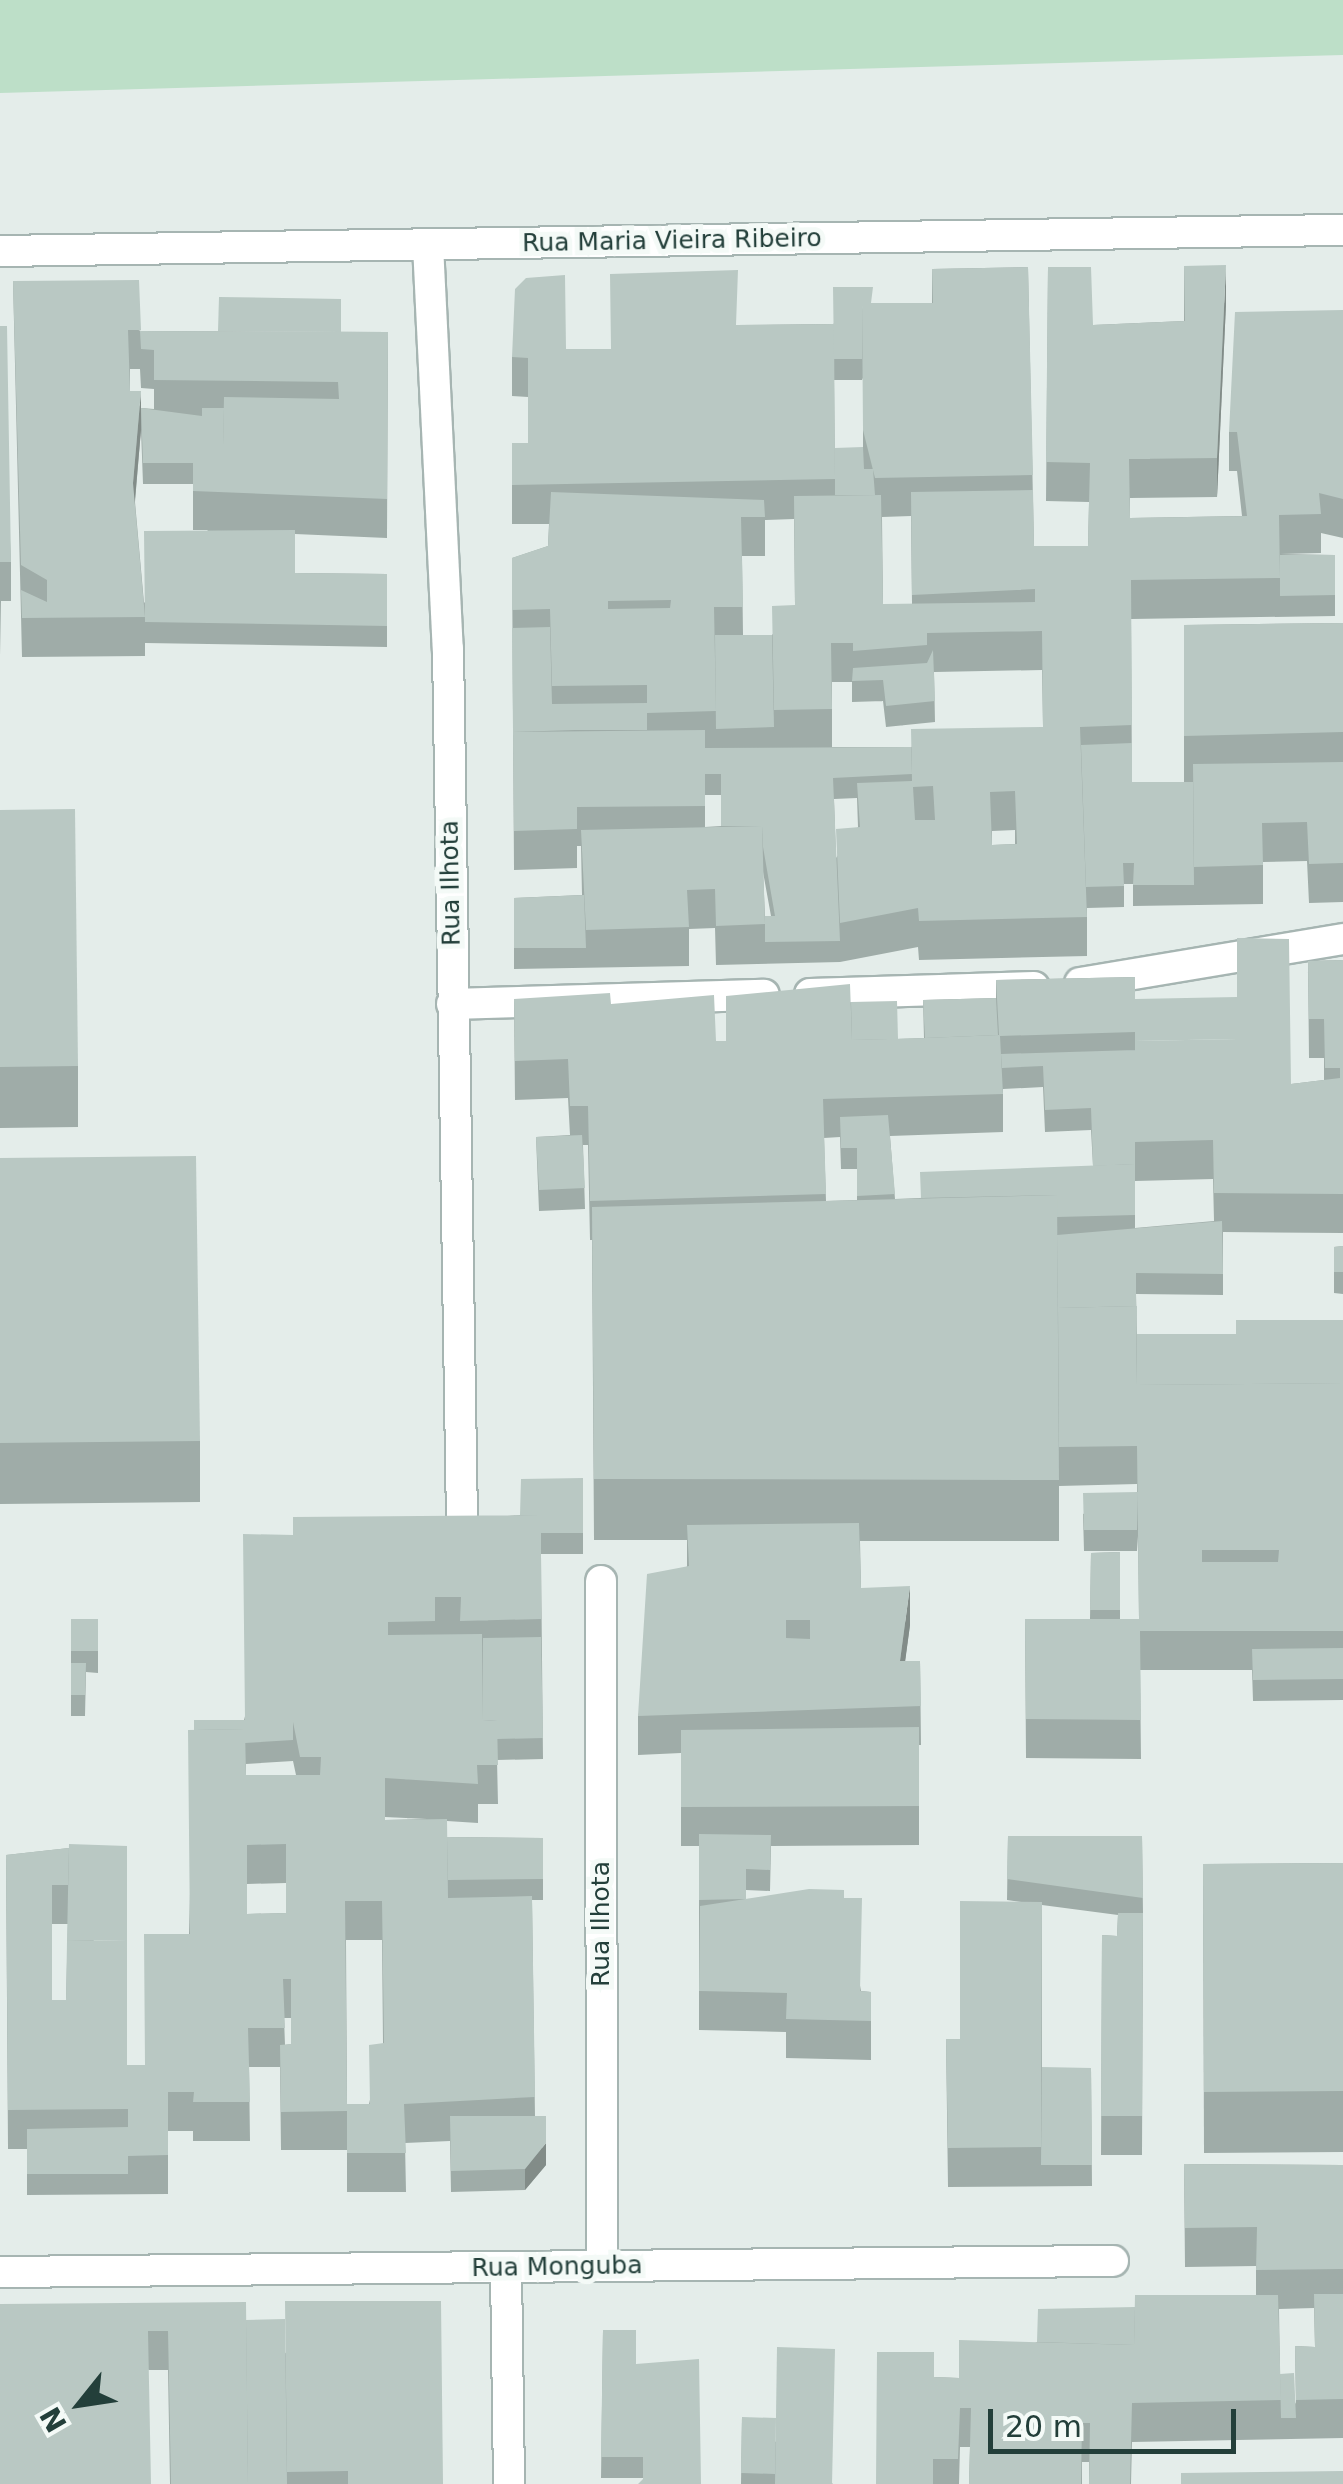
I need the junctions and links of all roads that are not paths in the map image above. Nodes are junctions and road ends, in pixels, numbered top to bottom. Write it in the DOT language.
graph roads {
  1 [pos="1343,230"];
  2 [pos="428,246"];
  3 [pos="0,251"];
  4 [pos="1343,939"];
  5 [pos="452,1004"];
  6 [pos="462,1521"];
  7 [pos="601,1582"];
  8 [pos="1113,2261"];
  9 [pos="602,2266"];
  10 [pos="506,2268"];
  11 [pos="0,2272"];
  12 [pos="510,2484"];
  1 -- 2 [label="street, Rua Maria Vieira Ribeiro"];
  2 -- 3 [label="street, Rua Maria Vieira Ribeiro"];
  2 -- 5 [label="street, Rua Ilhota"];
  4 -- 5 [label="street"];
  5 -- 6 [label="street, Rua Ilhota"];
  7 -- 9 [label="street, Rua Ilhota"];
  8 -- 9 [label="street, Rua Monguba"];
  9 -- 10 [label="street, Rua Monguba"];
  10 -- 11 [label="street, Rua Monguba"];
  10 -- 12 [label="street"];
}
